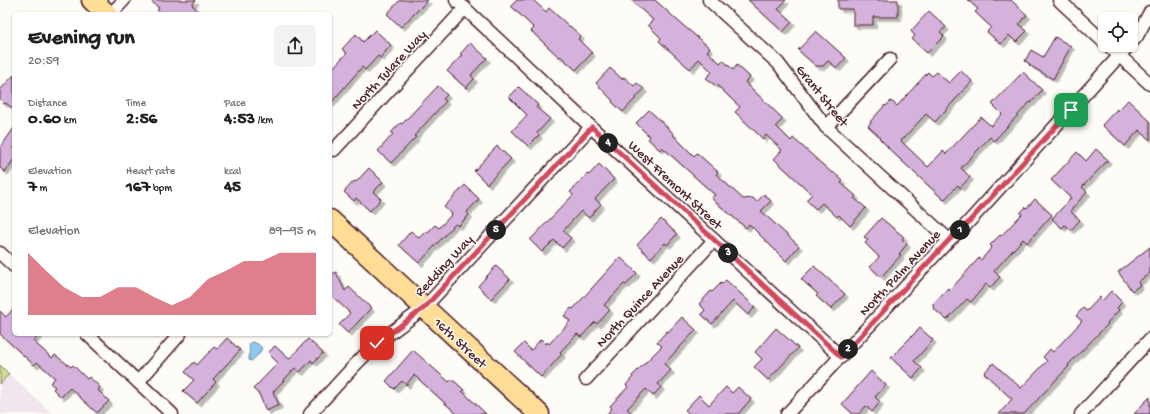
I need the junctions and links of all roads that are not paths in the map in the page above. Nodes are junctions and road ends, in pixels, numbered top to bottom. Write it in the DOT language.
graph roads {
  1 [pos="92,0"];
  2 [pos="124,0"];
  3 [pos="709,0"];
  4 [pos="1059,0"];
  5 [pos="461,4"];
  6 [pos="105,12"];
  7 [pos="113,12"];
  8 [pos="1150,12"];
  9 [pos="1138,34"];
  10 [pos="1098,36"];
  11 [pos="1116,52"];
  12 [pos="1123,52"];
  13 [pos="1120,56"];
  14 [pos="890,59"];
  15 [pos="1150,84"];
  16 [pos="592,127"];
  17 [pos="826,127"];
  18 [pos="334,150"];
  19 [pos="332,222"];
  20 [pos="714,240"];
  21 [pos="949,240"];
  22 [pos="0,253"];
  23 [pos="12,264"];
  24 [pos="424,308"];
  25 [pos="89,336"];
  26 [pos="178,336"];
  27 [pos="1150,339"];
  28 [pos="841,357"];
  29 [pos="586,380"];
  30 [pos="138,382"];
  31 [pos="172,414"];
  32 [pos="310,414"];
  33 [pos="539,414"];
  34 [pos="787,414"];
  35 [pos="1081,414"];
  1 -- 6 [label="main road"];
  2 -- 7 [label="street"];
  3 -- 17 [label="street, Grant Street"];
  4 -- 10 [label="street"];
  5 -- 16 [label="street, West Fremont Street"];
  5 -- 18 [label="street, North Tulare Way"];
  8 -- 9 [label="street, North Palm Avenue"];
  11 -- 13 [label="street"];
  12 -- 13 [label="street, North Palm Avenue"];
  13 -- 15 [label="street"];
  13 -- 21 [label="street, North Palm Avenue"];
  14 -- 17 [label="street"];
  16 -- 20 [label="street, West Fremont Street"];
  16 -- 24 [label="street, Redding Way"];
  17 -- 21 [label="street, Grant Street"];
  19 -- 24 [label="main road, 16th Street"];
  20 -- 28 [label="street, West Fremont Street"];
  20 -- 29 [label="street, North Quince Avenue"];
  21 -- 28 [label="street, North Palm Avenue"];
  22 -- 23 [label="street"];
  24 -- 32 [label="street, Redding Way"];
  24 -- 33 [label="main road, 16th Street"];
  25 -- 30 [label="street"];
  26 -- 30 [label="street"];
  27 -- 35 [label="street"];
  28 -- 34 [label="street, North Palm Avenue"];
  30 -- 31 [label="street"];
}
